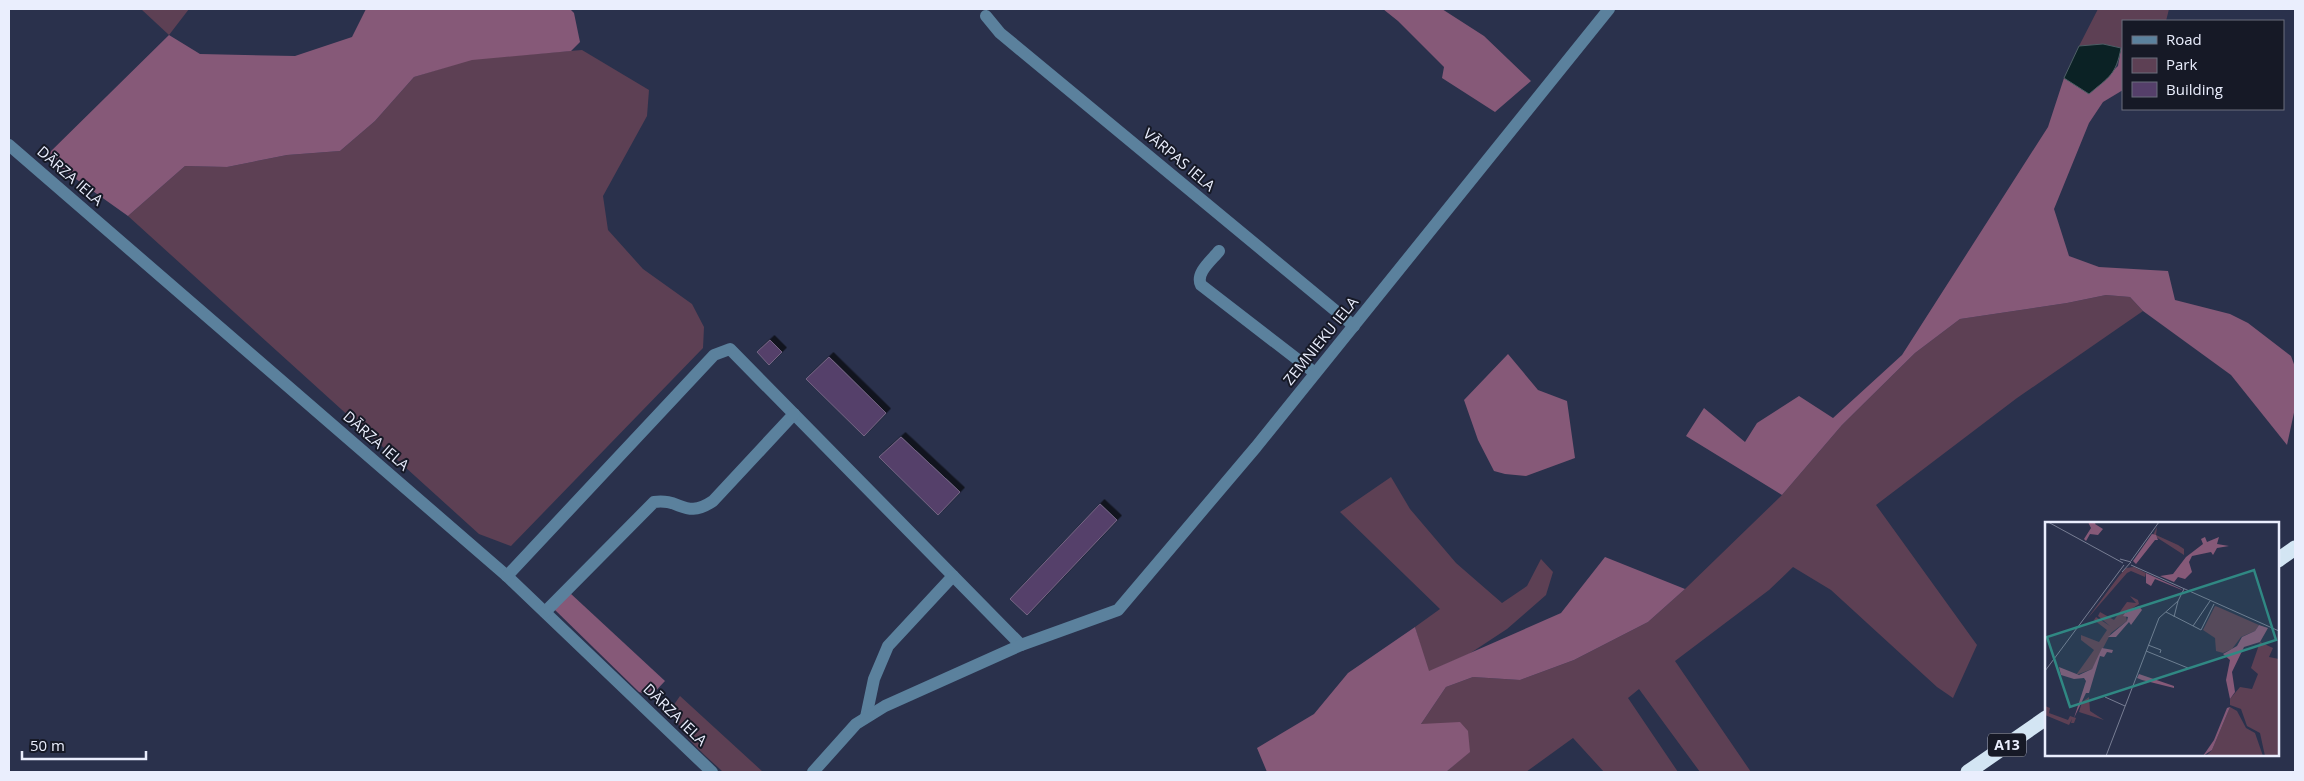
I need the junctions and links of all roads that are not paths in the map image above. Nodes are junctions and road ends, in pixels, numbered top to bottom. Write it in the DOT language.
graph roads {
  1 [pos="1609,9"];
  2 [pos="986,16"];
  3 [pos="9,145"];
  4 [pos="1219,251"];
  5 [pos="1354,326"];
  6 [pos="1315,373"];
  7 [pos="794,414"];
  8 [pos="2295,548"];
  9 [pos="2279,559"];
  10 [pos="507,576"];
  11 [pos="953,576"];
  12 [pos="545,612"];
  13 [pos="1021,645"];
  14 [pos="866,717"];
  15 [pos="2045,719"];
  16 [pos="712,772"];
  17 [pos="813,772"];
  18 [pos="1968,772"];
  1 -- 5 [label="street, ZEMNIEKU IELA"];
  2 -- 5 [label="street, VĀRPAS IELA"];
  3 -- 10 [label="street, DĀRZA IELA"];
  4 -- 6 [label="street"];
  5 -- 6 [label="street, ZEMNIEKU IELA"];
  6 -- 13 [label="street, ZEMNIEKU IELA"];
  7 -- 10 [label="street"];
  7 -- 11 [label="street"];
  7 -- 12 [label="street"];
  8 -- 9 [label="highway"];
  10 -- 12 [label="street, DĀRZA IELA"];
  11 -- 13 [label="street"];
  11 -- 14 [label="street"];
  12 -- 16 [label="street, DĀRZA IELA"];
  13 -- 14 [label="street, ZEMNIEKU IELA"];
  14 -- 17 [label="street, ZEMNIEKU IELA"];
  15 -- 18 [label="highway, A13"];
}
